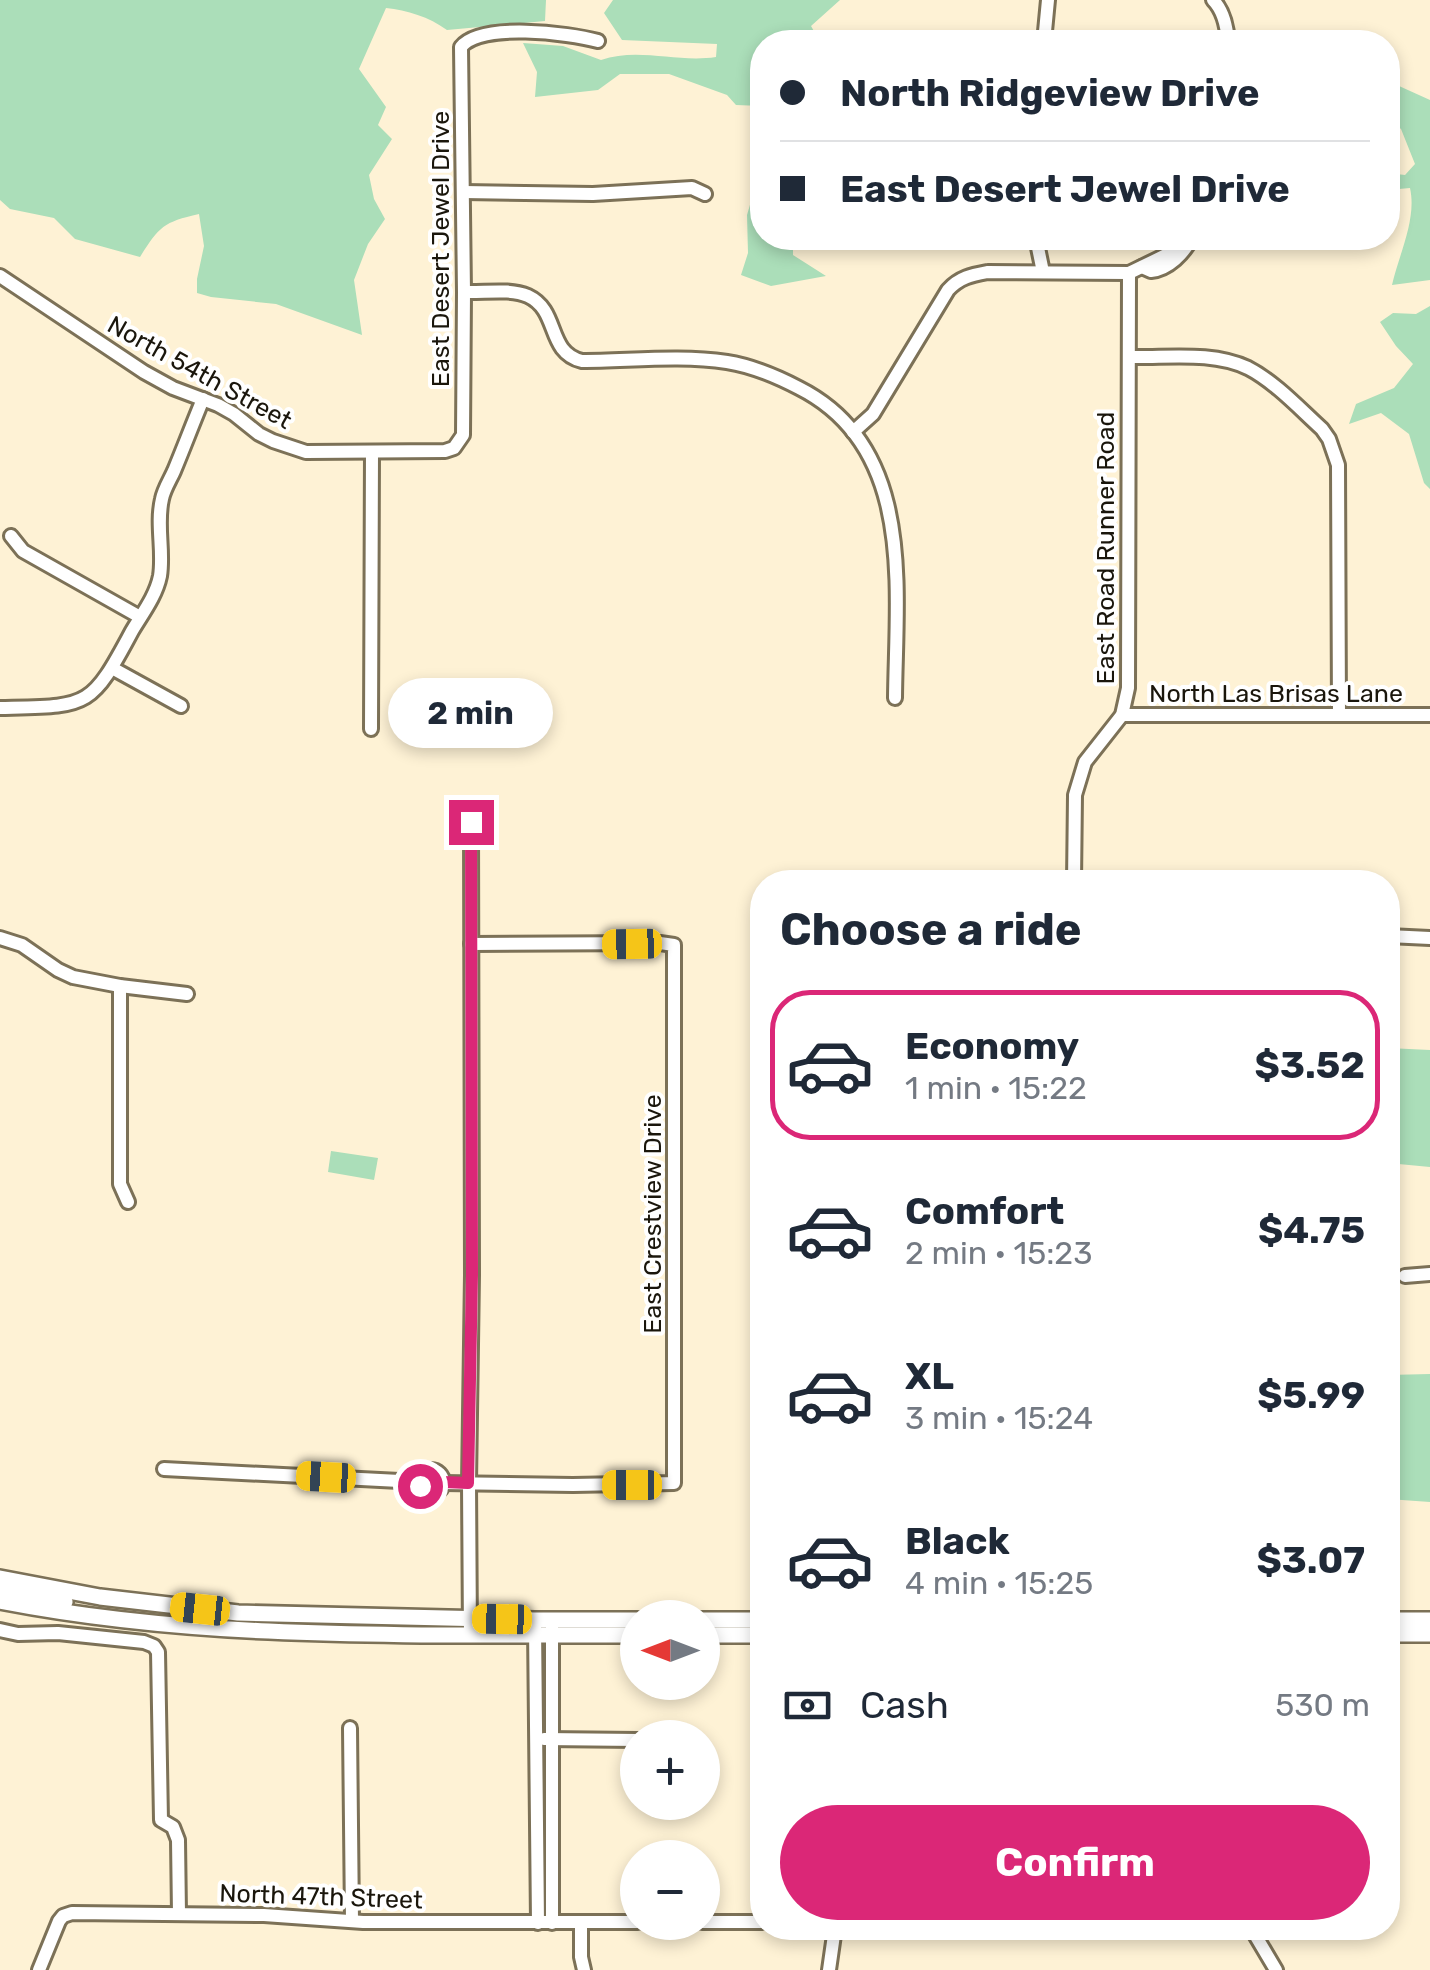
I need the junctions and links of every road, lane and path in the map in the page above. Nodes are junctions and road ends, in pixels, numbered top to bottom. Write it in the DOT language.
graph roads {
  1 [pos="1048,0"];
  2 [pos="1213,0"];
  3 [pos="1045,30"];
  4 [pos="1225,30"];
  5 [pos="598,41"];
  6 [pos="464,192"];
  7 [pos="705,194"];
  8 [pos="1038,250"];
  9 [pos="1170,250"];
  10 [pos="1183,250"];
  11 [pos="1135,270"];
  12 [pos="1042,272"];
  13 [pos="0,276"];
  14 [pos="464,292"];
  15 [pos="1129,358"];
  16 [pos="203,399"];
  17 [pos="853,432"];
  18 [pos="454,448"];
  19 [pos="372,452"];
  20 [pos="11,536"];
  21 [pos="140,617"];
  22 [pos="112,668"];
  23 [pos="896,698"];
  24 [pos="180,706"];
  25 [pos="0,708"];
  26 [pos="1430,715"];
  27 [pos="1122,716"];
  28 [pos="1338,716"];
  29 [pos="371,729"];
  30 [pos="471,822"];
  31 [pos="1074,870"];
  32 [pos="1400,937"];
  33 [pos="0,938"];
  34 [pos="1430,938"];
  35 [pos="472,944"];
  36 [pos="120,986"];
  37 [pos="186,994"];
  38 [pos="128,1202"];
  39 [pos="1430,1274"];
  40 [pos="1405,1276"];
  41 [pos="164,1469"];
  42 [pos="468,1483"];
  43 [pos="0,1578"];
  44 [pos="0,1590"];
  45 [pos="0,1602"];
  46 [pos="470,1618"];
  47 [pos="720,1620"];
  48 [pos="750,1620"];
  49 [pos="1400,1620"];
  50 [pos="1430,1620"];
  51 [pos="121,1621"];
  52 [pos="620,1622"];
  53 [pos="544,1628"];
  54 [pos="0,1630"];
  55 [pos="620,1634"];
  56 [pos="1400,1634"];
  57 [pos="1430,1634"];
  58 [pos="720,1635"];
  59 [pos="750,1635"];
  60 [pos="470,1636"];
  61 [pos="350,1728"];
  62 [pos="552,1739"];
  63 [pos="536,1740"];
  64 [pos="620,1740"];
  65 [pos="179,1914"];
  66 [pos="352,1921"];
  67 [pos="620,1922"];
  68 [pos="720,1922"];
  69 [pos="750,1922"];
  70 [pos="538,1923"];
  71 [pos="552,1923"];
  72 [pos="581,1923"];
  73 [pos="835,1940"];
  74 [pos="1259,1940"];
  75 [pos="39,1970"];
  76 [pos="584,1970"];
  77 [pos="830,1970"];
  78 [pos="1276,1970"];
  1 -- 3 [label="street"];
  2 -- 4 [label="street"];
  5 -- 6 [label="street, East Desert Jewel Drive"];
  6 -- 7 [label="street"];
  6 -- 14 [label="street, East Desert Jewel Drive"];
  8 -- 12 [label="street"];
  9 -- 11 [label="street"];
  10 -- 11 [label="street"];
  11 -- 12 [label="street"];
  11 -- 15 [label="street, East Road Runner Road"];
  12 -- 17 [label="street"];
  13 -- 16 [label="street, North 54th Street"];
  14 -- 17 [label="street"];
  14 -- 18 [label="street, East Desert Jewel Drive"];
  15 -- 27 [label="street, East Road Runner Road"];
  15 -- 28 [label="street"];
  16 -- 19 [label="street, North 54th Street"];
  16 -- 21 [label="street"];
  17 -- 23 [label="street"];
  18 -- 19 [label="street, North 54th Street"];
  19 -- 29 [label="street"];
  20 -- 21 [label="street"];
  21 -- 22 [label="street"];
  22 -- 24 [label="street"];
  22 -- 25 [label="street"];
  26 -- 28 [label="street, North Las Brisas Lane"];
  27 -- 28 [label="street, North Las Brisas Lane"];
  27 -- 31 [label="street, East Road Runner Road"];
  30 -- 35 [label="street"];
  32 -- 34 [label="street"];
  33 -- 36 [label="street"];
  35 -- 42 [label="street"];
  35 -- 42 [label="street, East Crestview Drive"];
  36 -- 37 [label="street"];
  36 -- 38 [label="street"];
  39 -- 40 [label="street"];
  41 -- 42 [label="street"];
  42 -- 46 [label="street"];
  43 -- 46 [label="main road"];
  44 -- 51 [label="main road"];
  45 -- 51 [label="main road"];
  46 -- 53 [label="main road"];
  46 -- 60 [label="street"];
  47 -- 48 [label="main road"];
  49 -- 50 [label="main road"];
  51 -- 60 [label="main road"];
  52 -- 53 [label="main road"];
  53 -- 55 [label="main road"];
  53 -- 60 [label="main road"];
  53 -- 62 [label="street"];
  53 -- 63 [label="street"];
  54 -- 65 [label="street"];
  56 -- 57 [label="main road"];
  58 -- 59 [label="main road"];
  61 -- 66 [label="street"];
  62 -- 63 [label="street"];
  62 -- 64 [label="street"];
  62 -- 71 [label="street"];
  63 -- 70 [label="street"];
  65 -- 66 [label="street, North 47th Street"];
  65 -- 75 [label="street, North 47th Street"];
  66 -- 70 [label="street, North 47th Street"];
  67 -- 72 [label="street, North 47th Street"];
  68 -- 69 [label="street"];
  70 -- 71 [label="street, North 47th Street"];
  71 -- 72 [label="street, North 47th Street"];
  72 -- 76 [label="street"];
  73 -- 77 [label="street"];
  74 -- 78 [label="street"];
}
